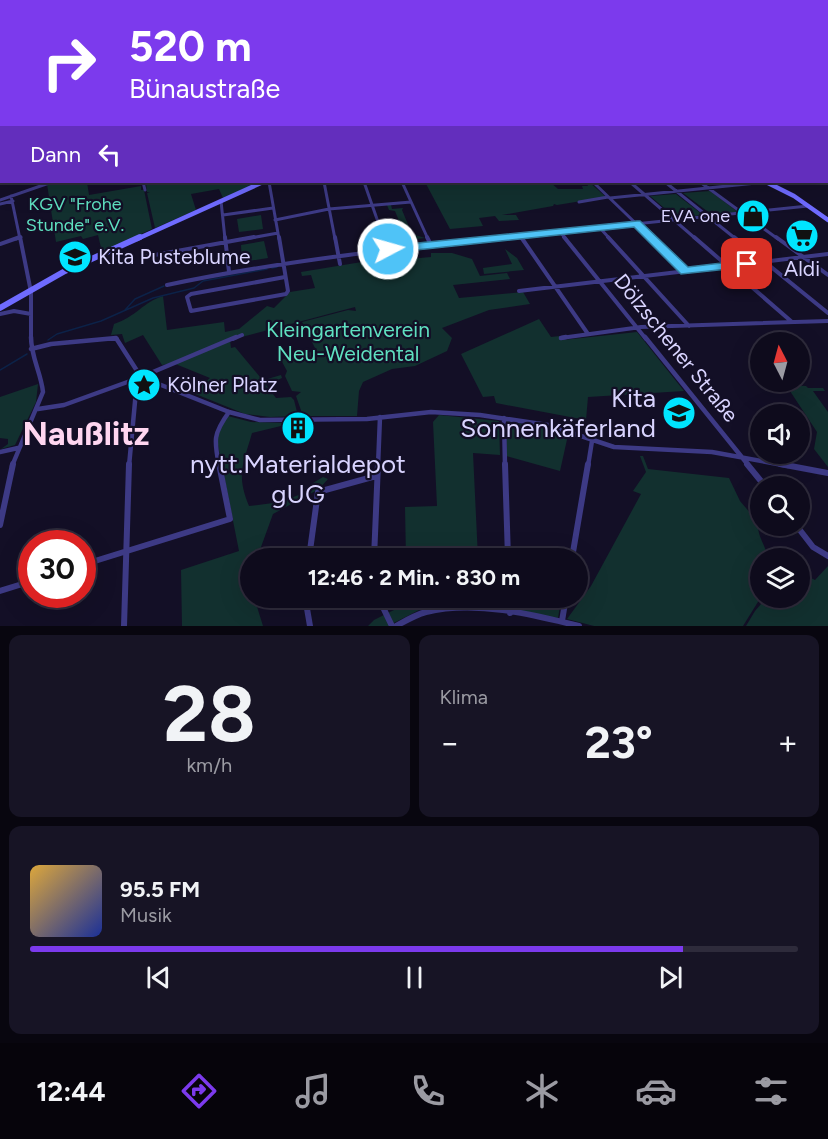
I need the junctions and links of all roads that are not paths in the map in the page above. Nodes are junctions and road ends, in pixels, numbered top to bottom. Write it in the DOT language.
graph roads {
  1 [pos="49,183"];
  2 [pos="143,183"];
  3 [pos="261,183"];
  4 [pos="269,183"];
  5 [pos="324,183"];
  6 [pos="364,183"];
  7 [pos="402,183"];
  8 [pos="594,183"];
  9 [pos="631,183"];
  10 [pos="666,183"];
  11 [pos="702,183"];
  12 [pos="758,183"];
  13 [pos="768,183"];
  14 [pos="711,189"];
  15 [pos="145,190"];
  16 [pos="678,192"];
  17 [pos="645,195"];
  18 [pos="12,196"];
  19 [pos="610,198"];
  20 [pos="13,201"];
  21 [pos="221,201"];
  22 [pos="0,202"];
  23 [pos="411,202"];
  24 [pos="579,202"];
  25 [pos="373,205"];
  26 [pos="809,206"];
  27 [pos="273,208"];
  28 [pos="329,209"];
  29 [pos="743,213"];
  30 [pos="223,215"];
  31 [pos="709,217"];
  32 [pos="275,220"];
  33 [pos="674,220"];
  34 [pos="828,220"];
  35 [pos="637,224"];
  36 [pos="599,228"];
  37 [pos="560,232"];
  38 [pos="278,233"];
  39 [pos="520,236"];
  40 [pos="21,237"];
  41 [pos="226,241"];
  42 [pos="0,244"];
  43 [pos="431,245"];
  44 [pos="388,249"];
  45 [pos="339,254"];
  46 [pos="828,254"];
  47 [pos="144,257"];
  48 [pos="803,257"];
  49 [pos="766,261"];
  50 [pos="283,263"];
  51 [pos="340,264"];
  52 [pos="727,266"];
  53 [pos="685,271"];
  54 [pos="229,272"];
  55 [pos="828,275"];
  56 [pos="643,276"];
  57 [pos="285,277"];
  58 [pos="600,281"];
  59 [pos="167,285"];
  60 [pos="555,287"];
  61 [pos="519,291"];
  62 [pos="32,292"];
  63 [pos="0,308"];
  64 [pos="828,313"];
  65 [pos="0,314"];
  66 [pos="31,314"];
  67 [pos="828,321"];
  68 [pos="792,322"];
  69 [pos="689,326"];
  70 [pos="637,328"];
  71 [pos="588,334"];
  72 [pos="242,335"];
  73 [pos="561,338"];
  74 [pos="31,349"];
  75 [pos="141,376"];
  76 [pos="134,380"];
  77 [pos="37,409"];
  78 [pos="229,412"];
  79 [pos="380,417"];
  80 [pos="504,418"];
  81 [pos="592,441"];
  82 [pos="19,448"];
  83 [pos="0,452"];
  84 [pos="743,458"];
  85 [pos="828,474"];
  86 [pos="376,476"];
  87 [pos="757,476"];
  88 [pos="0,525"];
  89 [pos="804,536"];
  90 [pos="310,548"];
  91 [pos="374,548"];
  92 [pos="508,548"];
  93 [pos="574,548"];
  94 [pos="126,551"];
  95 [pos="828,556"];
  96 [pos="96,561"];
  97 [pos="18,585"];
  98 [pos="0,591"];
  99 [pos="305,608"];
  100 [pos="382,608"];
  101 [pos="510,608"];
  102 [pos="564,608"];
  103 [pos="510,613"];
  104 [pos="562,621"];
  105 [pos="124,626"];
  106 [pos="310,626"];
  107 [pos="394,626"];
  108 [pos="579,626"];
  1 -- 18 [label="street"];
  2 -- 15 [label="street"];
  3 -- 21 [label="street"];
  4 -- 27 [label="street"];
  5 -- 28 [label="street"];
  6 -- 25 [label="street"];
  7 -- 23 [label="street"];
  8 -- 19 [label="street"];
  9 -- 17 [label="street"];
  10 -- 16 [label="street"];
  11 -- 14 [label="street"];
  12 -- 14 [label="street"];
  13 -- 26 [label="street"];
  14 -- 16 [label="street"];
  14 -- 29 [label="street"];
  16 -- 17 [label="street"];
  16 -- 31 [label="street"];
  17 -- 19 [label="street"];
  17 -- 33 [label="street"];
  18 -- 20 [label="street"];
  18 -- 22 [label="street"];
  19 -- 24 [label="street"];
  19 -- 35 [label="street"];
  20 -- 22 [label="street"];
  20 -- 40 [label="street"];
  21 -- 30 [label="street"];
  21 -- 62 [label="street"];
  23 -- 25 [label="street"];
  23 -- 43 [label="street"];
  25 -- 28 [label="street"];
  25 -- 44 [label="street"];
  26 -- 29 [label="street"];
  26 -- 34 [label="street"];
  27 -- 30 [label="street"];
  27 -- 32 [label="street"];
  28 -- 32 [label="street"];
  28 -- 45 [label="street"];
  29 -- 31 [label="street"];
  29 -- 48 [label="street"];
  30 -- 41 [label="street"];
  31 -- 33 [label="street"];
  31 -- 49 [label="street"];
  32 -- 38 [label="street"];
  33 -- 35 [label="street"];
  33 -- 52 [label="street"];
  35 -- 36 [label="street"];
  35 -- 53 [label="street"];
  36 -- 37 [label="street"];
  36 -- 56 [label="street"];
  37 -- 39 [label="street"];
  37 -- 58 [label="street, Dölzschener Straße"];
  38 -- 41 [label="street"];
  38 -- 50 [label="street"];
  39 -- 43 [label="street"];
  39 -- 60 [label="street"];
  40 -- 42 [label="street"];
  40 -- 62 [label="street"];
  41 -- 47 [label="street"];
  41 -- 54 [label="street"];
  43 -- 44 [label="street"];
  44 -- 45 [label="street"];
  45 -- 50 [label="street"];
  45 -- 51 [label="street"];
  46 -- 48 [label="street"];
  48 -- 49 [label="street"];
  48 -- 55 [label="street"];
  49 -- 52 [label="street"];
  49 -- 64 [label="street"];
  50 -- 54 [label="street"];
  50 -- 57 [label="street"];
  52 -- 53 [label="street"];
  52 -- 68 [label="street"];
  53 -- 56 [label="street"];
  54 -- 59 [label="street"];
  56 -- 58 [label="street"];
  56 -- 69 [label="street"];
  57 -- 57 [label="street"];
  58 -- 60 [label="street"];
  58 -- 70 [label="street, Dölzschener Straße"];
  60 -- 61 [label="street"];
  60 -- 71 [label="street"];
  62 -- 63 [label="street"];
  62 -- 66 [label="street"];
  65 -- 66 [label="street"];
  66 -- 74 [label="street"];
  67 -- 68 [label="street"];
  68 -- 69 [label="street"];
  69 -- 70 [label="street"];
  70 -- 71 [label="street"];
  70 -- 84 [label="street, Dölzschener Straße"];
  71 -- 73 [label="street"];
  72 -- 75 [label="street"];
  74 -- 75 [label="street"];
  74 -- 77 [label="street"];
  75 -- 76 [label="street"];
  75 -- 78 [label="street"];
  76 -- 77 [label="street"];
  76 -- 94 [label="street"];
  77 -- 82 [label="street"];
  78 -- 79 [label="street"];
  78 -- 94 [label="street"];
  79 -- 80 [label="street"];
  79 -- 86 [label="street"];
  80 -- 81 [label="street"];
  80 -- 92 [label="street"];
  81 -- 84 [label="street"];
  81 -- 93 [label="street"];
  82 -- 83 [label="street"];
  82 -- 88 [label="street"];
  84 -- 85 [label="street"];
  84 -- 87 [label="street, Dölzschener Straße"];
  86 -- 90 [label="street"];
  86 -- 91 [label="street"];
  89 -- 95 [label="street"];
  94 -- 96 [label="street"];
  94 -- 105 [label="street"];
  97 -- 98 [label="street"];
  99 -- 106 [label="street"];
  100 -- 107 [label="street"];
  101 -- 103 [label="street"];
  102 -- 104 [label="street"];
  103 -- 104 [label="street"];
  103 -- 107 [label="street"];
  104 -- 108 [label="street"];
}
